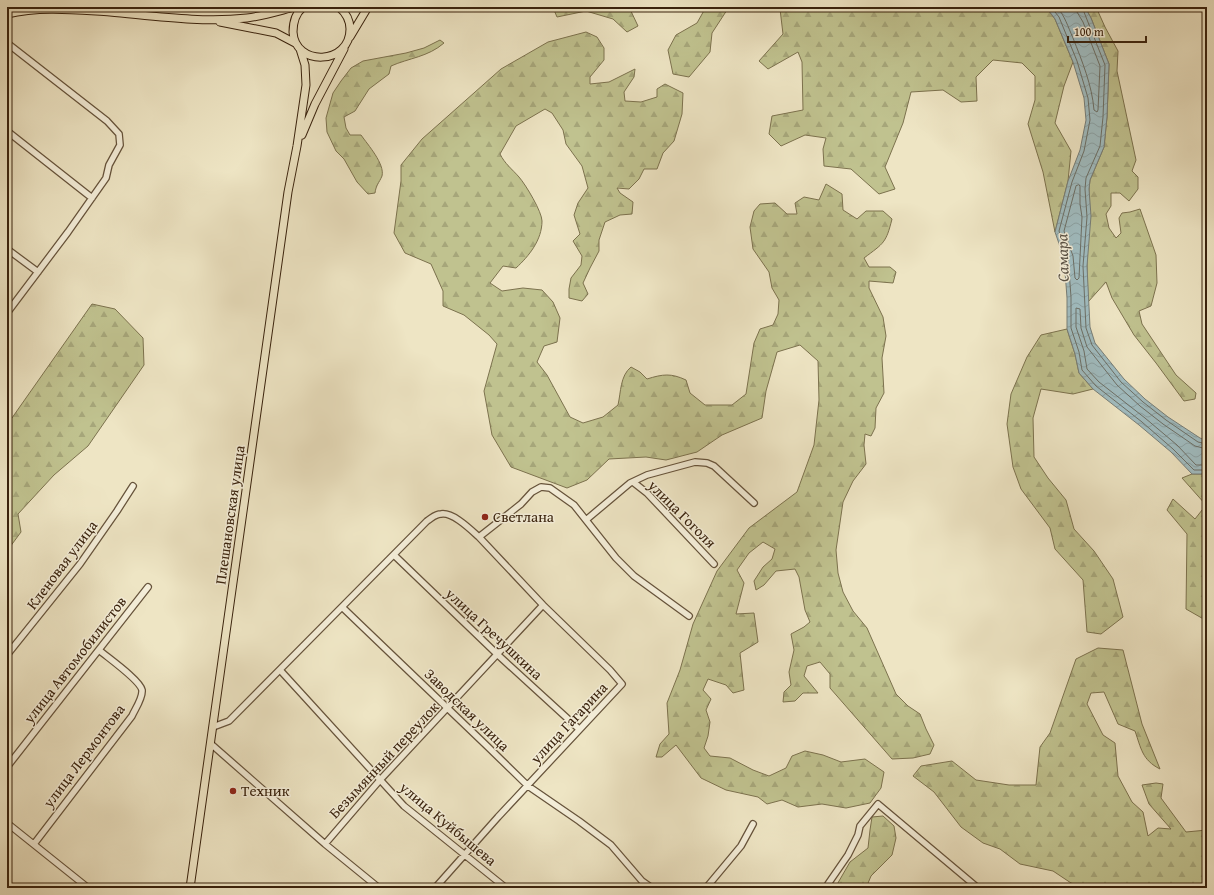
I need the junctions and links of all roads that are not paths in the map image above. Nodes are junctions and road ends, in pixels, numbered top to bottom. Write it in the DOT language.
graph roads {
  1 [pos="295,7"];
  2 [pos="303,7"];
  3 [pos="340,7"];
  4 [pos="368,7"];
  5 [pos="60,8"];
  6 [pos="7,14"];
  7 [pos="202,19"];
  8 [pos="7,43"];
  9 [pos="347,43"];
  10 [pos="298,46"];
  11 [pos="7,131"];
  12 [pos="298,146"];
  13 [pos="92,198"];
  14 [pos="7,249"];
  15 [pos="38,272"];
  16 [pos="7,313"];
  17 [pos="633,482"];
  18 [pos="133,486"];
  19 [pos="754,503"];
  20 [pos="586,520"];
  21 [pos="479,537"];
  22 [pos="394,555"];
  23 [pos="714,564"];
  24 [pos="148,587"];
  25 [pos="543,605"];
  26 [pos="342,607"];
  27 [pos="689,616"];
  28 [pos="98,650"];
  29 [pos="7,655"];
  30 [pos="498,655"];
  31 [pos="280,670"];
  32 [pos="448,708"];
  33 [pos="214,727"];
  34 [pos="579,729"];
  35 [pos="211,744"];
  36 [pos="7,767"];
  37 [pos="380,780"];
  38 [pos="528,786"];
  39 [pos="7,823"];
  40 [pos="753,824"];
  41 [pos="34,844"];
  42 [pos="324,844"];
  43 [pos="464,855"];
  44 [pos="87,887"];
  45 [pos="190,888"];
  46 [pos="379,888"];
  47 [pos="435,888"];
  48 [pos="506,888"];
  49 [pos="652,888"];
  50 [pos="706,888"];
  51 [pos="828,888"];
  52 [pos="978,888"];
  1 -- 7 [label="main road"];
  2 -- 10 [label="main road"];
  3 -- 9 [label="main road"];
  4 -- 9 [label="main road"];
  5 -- 6 [label="main road"];
  5 -- 7 [label="main road"];
  7 -- 10 [label="main road"];
  8 -- 13 [label="street"];
  9 -- 10 [label="main road"];
  9 -- 12 [label="main road"];
  10 -- 12 [label="main road"];
  11 -- 13 [label="street"];
  12 -- 33 [label="main road, Плешановская улица"];
  13 -- 15 [label="street"];
  14 -- 15 [label="street"];
  15 -- 16 [label="street"];
  17 -- 19 [label="street"];
  17 -- 20 [label="street"];
  17 -- 23 [label="street, улица Гоголя"];
  18 -- 29 [label="street, Кленовая улица"];
  20 -- 21 [label="street"];
  20 -- 27 [label="street"];
  21 -- 22 [label="street, улица Гагарина"];
  21 -- 25 [label="street, улица Гагарина"];
  22 -- 26 [label="street"];
  22 -- 30 [label="street, улица Гречушкина"];
  24 -- 28 [label="street, улица Автомобилистов"];
  25 -- 30 [label="street, Безымянный переулок"];
  25 -- 34 [label="street, улица Гагарина"];
  26 -- 31 [label="street"];
  26 -- 32 [label="street, Заводская улица"];
  28 -- 36 [label="street, улица Автомобилистов"];
  28 -- 41 [label="street, улица Лермонтова"];
  30 -- 32 [label="street, Безымянный переулок"];
  30 -- 34 [label="street, улица Гречушкина"];
  31 -- 33 [label="street"];
  31 -- 37 [label="street, улица Куйбышева"];
  32 -- 37 [label="street, Безымянный переулок"];
  32 -- 38 [label="street, Заводская улица"];
  33 -- 35 [label="main road, Плешановская улица"];
  34 -- 38 [label="street, улица Гагарина"];
  35 -- 42 [label="street"];
  35 -- 45 [label="main road, Плешановская улица"];
  37 -- 42 [label="street, Безымянный переулок"];
  37 -- 43 [label="street, улица Куйбышева"];
  38 -- 43 [label="street, улица Гагарина"];
  38 -- 49 [label="street, Заводская улица"];
  39 -- 41 [label="street"];
  40 -- 50 [label="street"];
  41 -- 44 [label="street"];
  42 -- 46 [label="street"];
  43 -- 47 [label="street, улица Гагарина"];
  43 -- 48 [label="street, улица Куйбышева"];
  51 -- 52 [label="street"];
}
